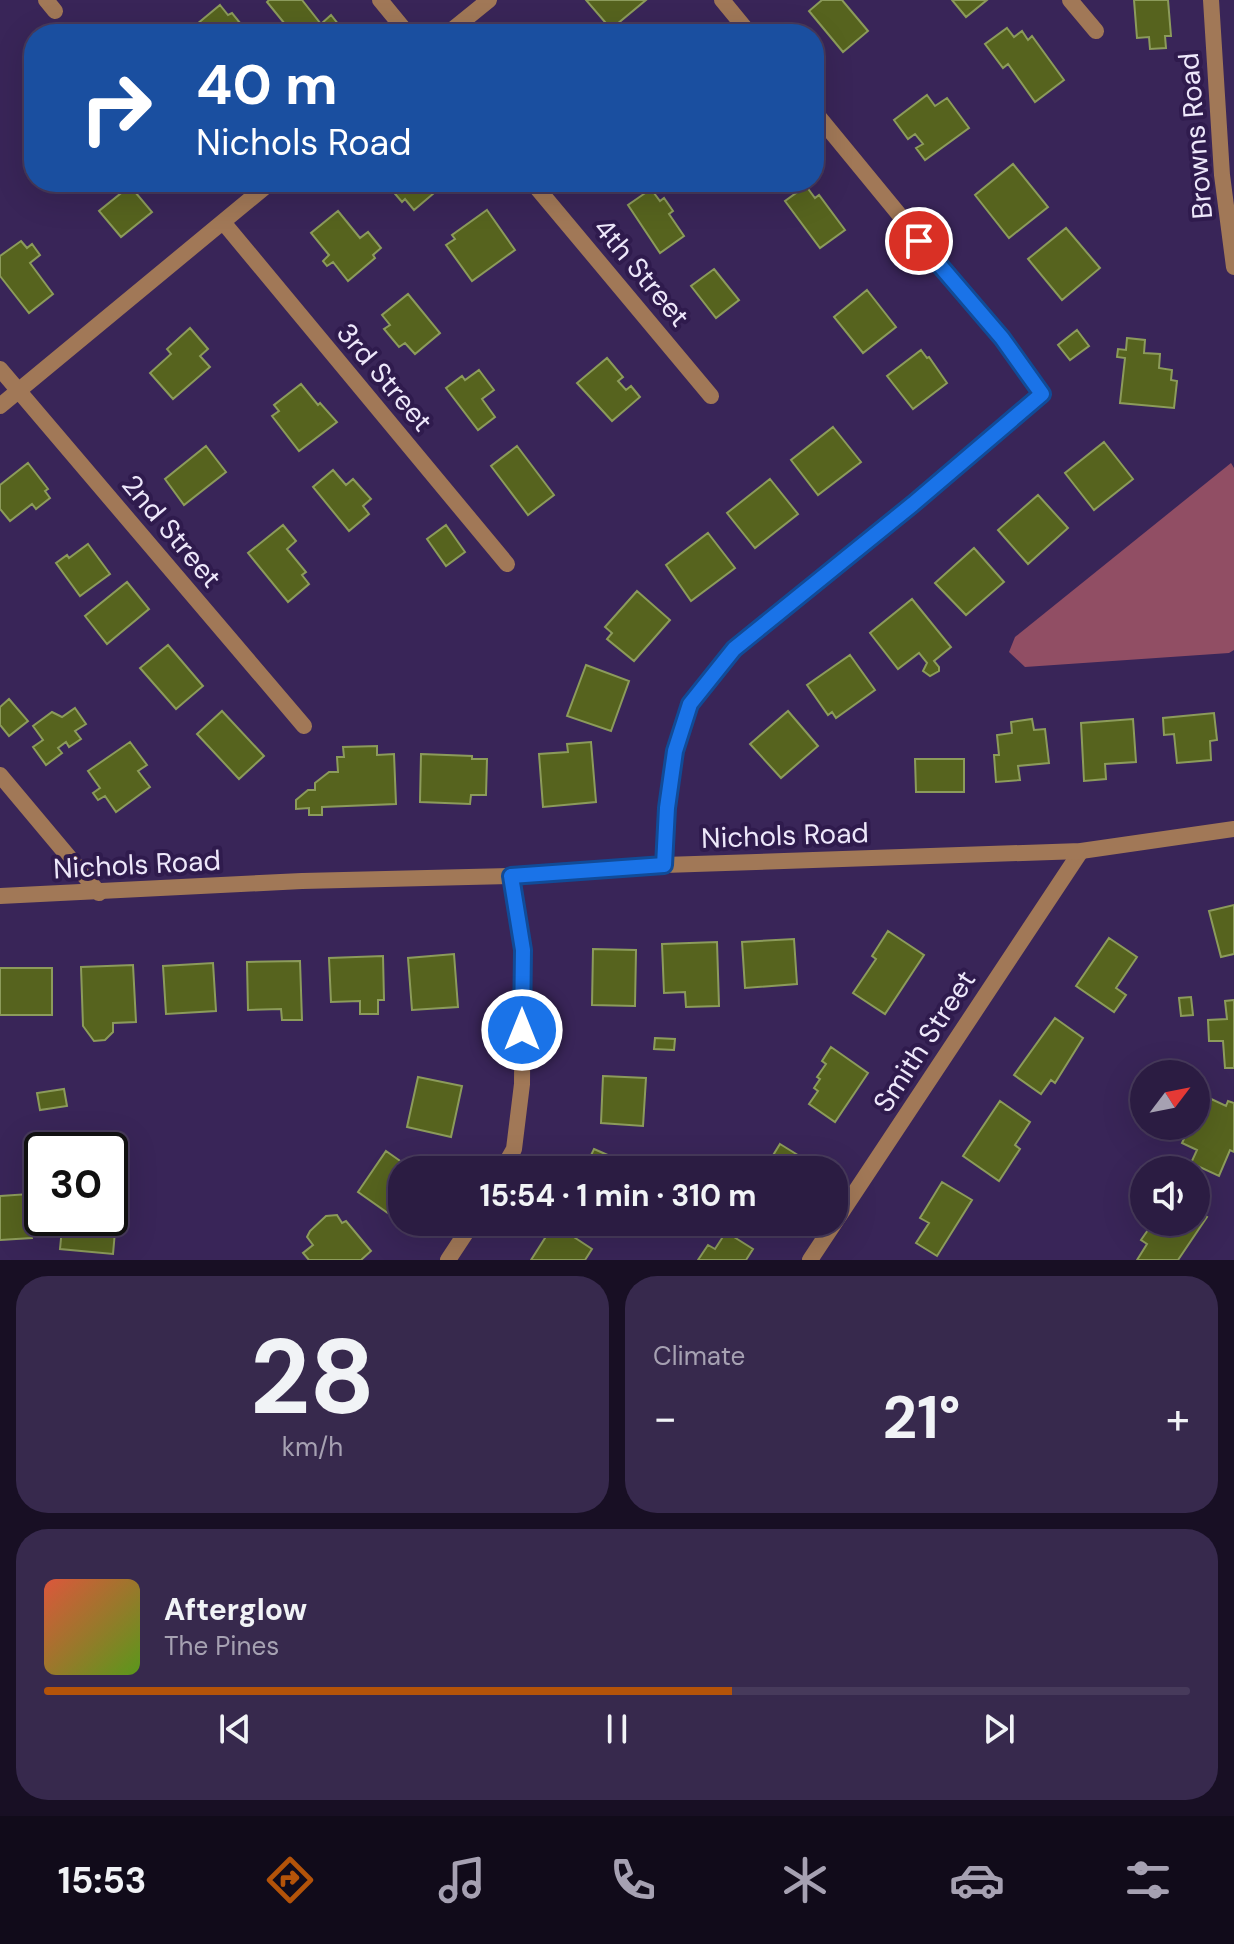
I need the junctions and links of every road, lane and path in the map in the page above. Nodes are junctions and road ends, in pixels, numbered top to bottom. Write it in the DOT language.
graph roads {
  1 [pos="380,0"];
  2 [pos="489,0"];
  3 [pos="722,0"];
  4 [pos="1070,0"];
  5 [pos="1211,0"];
  6 [pos="400,24"];
  7 [pos="459,24"];
  8 [pos="742,24"];
  9 [pos="1096,31"];
  10 [pos="824,123"];
  11 [pos="259,192"];
  12 [pos="540,192"];
  13 [pos="223,222"];
  14 [pos="1234,267"];
  15 [pos="0,369"];
  16 [pos="19,391"];
  17 [pos="711,396"];
  18 [pos="0,406"];
  19 [pos="507,564"];
  20 [pos="304,726"];
  21 [pos="0,775"];
  22 [pos="1234,829"];
  23 [pos="1081,851"];
  24 [pos="664,865"];
  25 [pos="511,876"];
  26 [pos="99,893"];
  27 [pos="0,896"];
  28 [pos="510,1156"];
  29 [pos="464,1236"];
  30 [pos="448,1260"];
  31 [pos="810,1260"];
  1 -- 6 [label="street"];
  2 -- 7 [label="street"];
  3 -- 8 [label="street"];
  4 -- 9 [label="street"];
  5 -- 14 [label="street, Browns Road"];
  10 -- 24 [label="street"];
  11 -- 13 [label="street"];
  12 -- 17 [label="street, 4th Street"];
  13 -- 16 [label="street"];
  13 -- 19 [label="street, 3rd Street"];
  15 -- 16 [label="street, 2nd Street"];
  16 -- 18 [label="street"];
  16 -- 20 [label="street, 2nd Street"];
  21 -- 26 [label="street"];
  22 -- 23 [label="street, Nichols Road"];
  23 -- 24 [label="street, Nichols Road"];
  23 -- 31 [label="street, Smith Street"];
  24 -- 25 [label="street, Nichols Road"];
  25 -- 26 [label="street, Nichols Road"];
  25 -- 28 [label="street"];
  26 -- 27 [label="street, Nichols Road"];
  29 -- 30 [label="street"];
}
